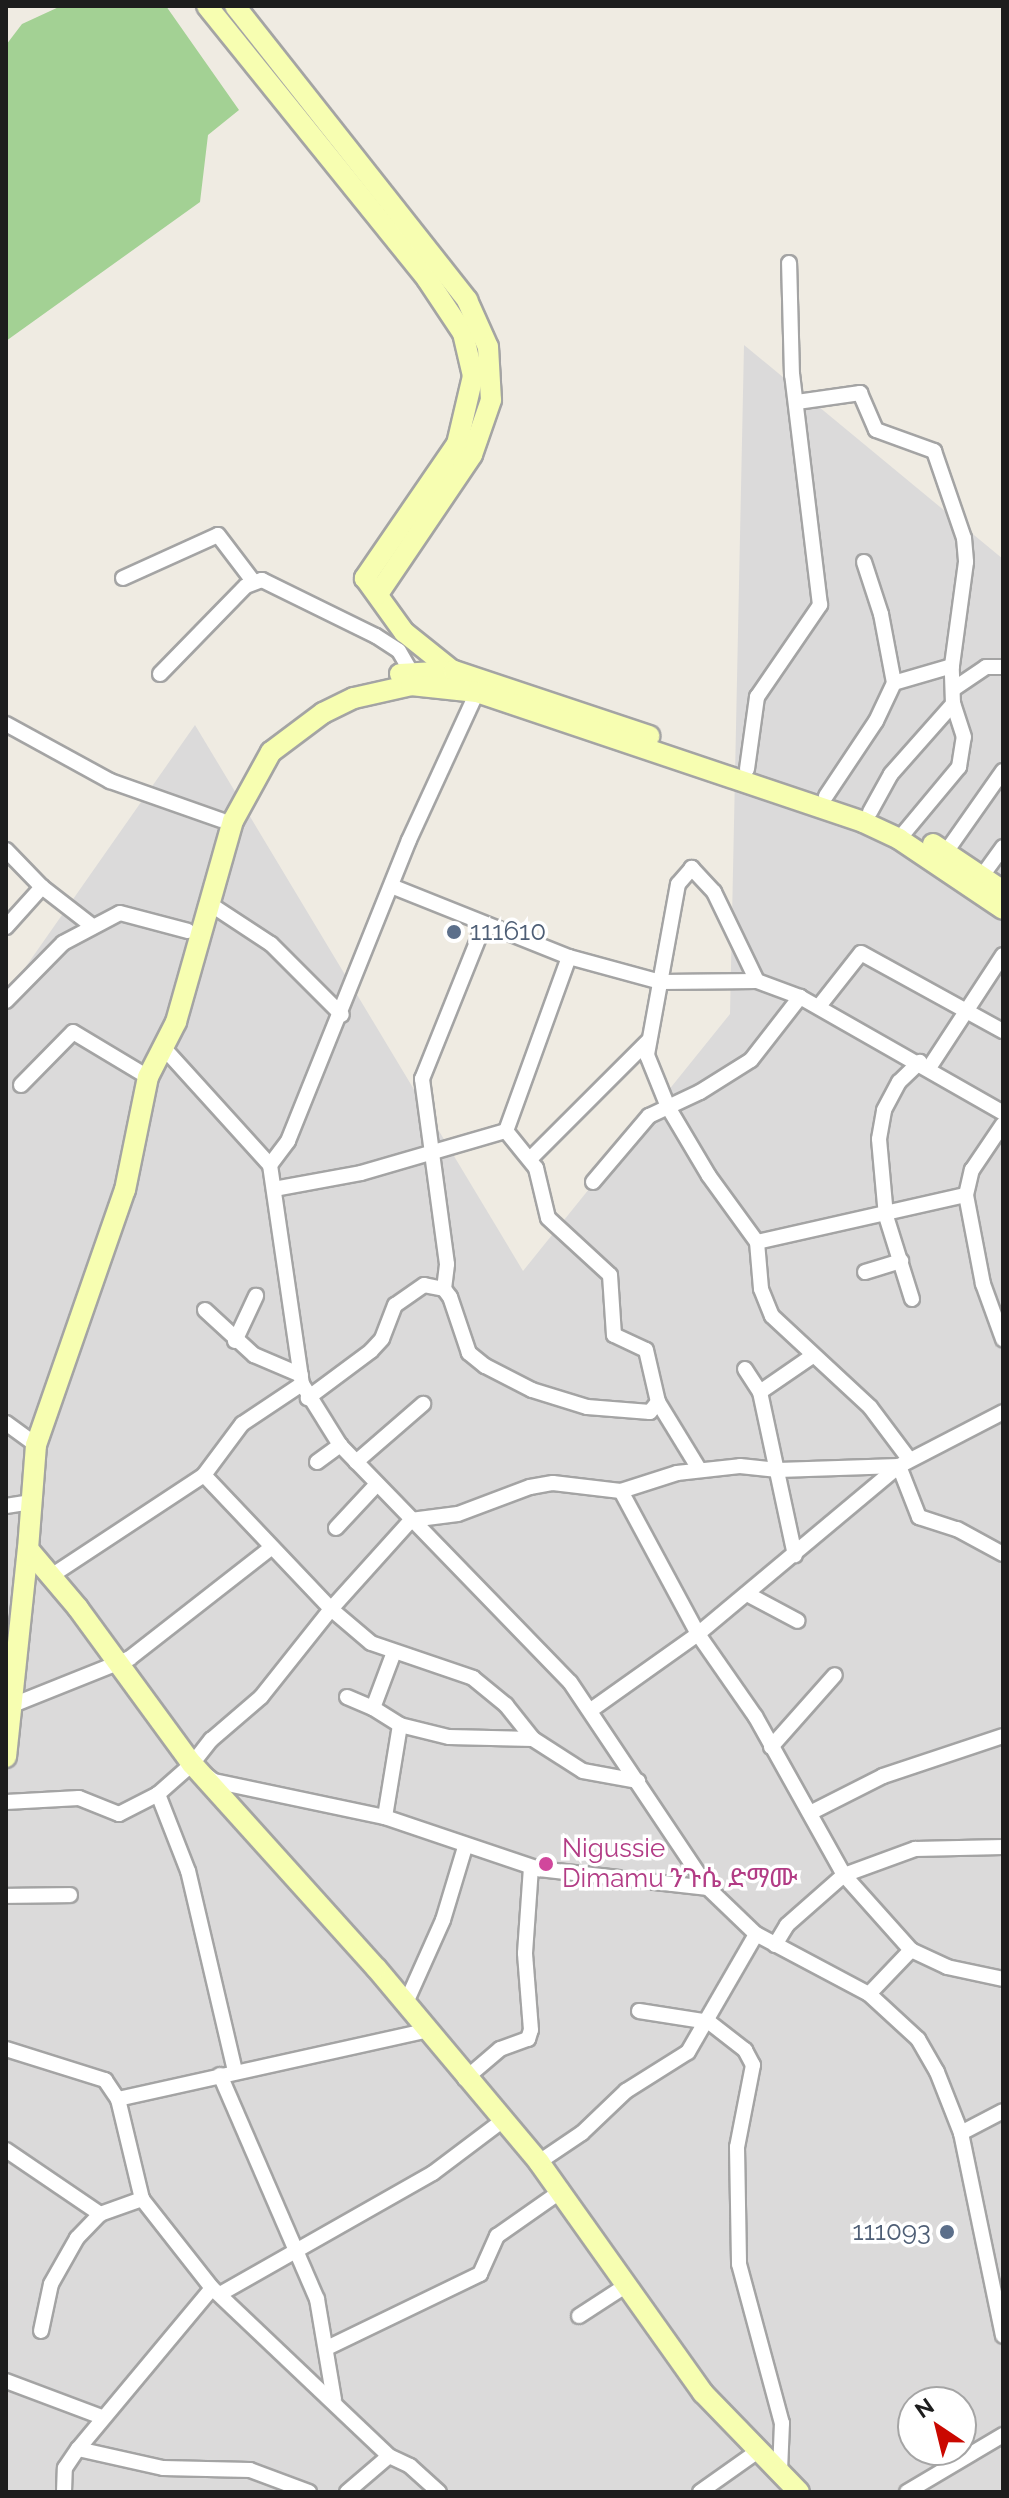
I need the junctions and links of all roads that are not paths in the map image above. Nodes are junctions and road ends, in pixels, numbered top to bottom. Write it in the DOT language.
graph roads {
  1 [pos="207,6"];
  2 [pos="235,6"];
  3 [pos="789,263"];
  4 [pos="797,402"];
  5 [pos="864,562"];
  6 [pos="123,578"];
  7 [pos="253,581"];
  8 [pos="372,586"];
  9 [pos="952,666"];
  10 [pos="1003,667"];
  11 [pos="454,671"];
  12 [pos="411,672"];
  13 [pos="160,674"];
  14 [pos="894,683"];
  15 [pos="955,688"];
  16 [pos="477,692"];
  17 [pos="953,704"];
  18 [pos="6,724"];
  19 [pos="747,769"];
  20 [pos="1003,771"];
  21 [pos="826,796"];
  22 [pos="870,812"];
  23 [pos="222,832"];
  24 [pos="904,834"];
  25 [pos="1003,847"];
  26 [pos="6,850"];
  27 [pos="946,852"];
  28 [pos="982,876"];
  29 [pos="42,887"];
  30 [pos="394,887"];
  31 [pos="1003,891"];
  32 [pos="210,904"];
  33 [pos="1003,909"];
  34 [pos="91,925"];
  35 [pos="484,925"];
  36 [pos="6,927"];
  37 [pos="188,931"];
  38 [pos="1003,955"];
  39 [pos="569,957"];
  40 [pos="757,981"];
  41 [pos="661,982"];
  42 [pos="800,997"];
  43 [pos="6,1001"];
  44 [pos="820,1005"];
  45 [pos="965,1009"];
  46 [pos="342,1015"];
  47 [pos="1003,1031"];
  48 [pos="648,1041"];
  49 [pos="162,1046"];
  50 [pos="924,1065"];
  51 [pos="148,1077"];
  52 [pos="21,1085"];
  53 [pos="668,1107"];
  54 [pos="1003,1113"];
  55 [pos="1003,1124"];
  56 [pos="506,1131"];
  57 [pos="429,1154"];
  58 [pos="531,1158"];
  59 [pos="270,1165"];
  60 [pos="593,1182"];
  61 [pos="274,1189"];
  62 [pos="966,1195"];
  63 [pos="886,1216"];
  64 [pos="757,1242"];
  65 [pos="901,1261"];
  66 [pos="865,1272"];
  67 [pos="444,1289"];
  68 [pos="256,1296"];
  69 [pos="912,1299"];
  70 [pos="205,1310"];
  71 [pos="1003,1339"];
  72 [pos="235,1341"];
  73 [pos="811,1357"];
  74 [pos="745,1369"];
  75 [pos="301,1379"];
  76 [pos="760,1392"];
  77 [pos="308,1398"];
  78 [pos="658,1402"];
  79 [pos="423,1404"];
  80 [pos="1003,1412"];
  81 [pos="6,1423"];
  82 [pos="36,1445"];
  83 [pos="340,1445"];
  84 [pos="317,1462"];
  85 [pos="356,1462"];
  86 [pos="904,1463"];
  87 [pos="699,1469"];
  88 [pos="778,1470"];
  89 [pos="204,1475"];
  90 [pos="377,1484"];
  91 [pos="621,1491"];
  92 [pos="30,1502"];
  93 [pos="6,1506"];
  94 [pos="411,1520"];
  95 [pos="336,1528"];
  96 [pos="271,1548"];
  97 [pos="28,1549"];
  98 [pos="1003,1554"];
  99 [pos="795,1555"];
  100 [pos="51,1576"];
  101 [pos="749,1595"];
  102 [pos="331,1609"];
  103 [pos="12,1619"];
  104 [pos="798,1621"];
  105 [pos="698,1634"];
  106 [pos="394,1652"];
  107 [pos="117,1663"];
  108 [pos="835,1675"];
  109 [pos="347,1697"];
  110 [pos="373,1708"];
  111 [pos="591,1710"];
  112 [pos="10,1714"];
  113 [pos="400,1725"];
  114 [pos="1003,1736"];
  115 [pos="533,1739"];
  116 [pos="771,1747"];
  117 [pos="6,1757"];
  118 [pos="192,1764"];
  119 [pos="638,1781"];
  120 [pos="158,1794"];
  121 [pos="6,1802"];
  122 [pos="810,1813"];
  123 [pos="385,1817"];
  124 [pos="465,1847"];
  125 [pos="1003,1847"];
  126 [pos="531,1867"];
  127 [pos="844,1875"];
  128 [pos="708,1888"];
  129 [pos="70,1895"];
  130 [pos="6,1896"];
  131 [pos="756,1934"];
  132 [pos="775,1945"];
  133 [pos="911,1950"];
  134 [pos="1003,1979"];
  135 [pos="869,1994"];
  136 [pos="405,2005"];
  137 [pos="639,2011"];
  138 [pos="709,2022"];
  139 [pos="425,2031"];
  140 [pos="6,2049"];
  141 [pos="228,2073"];
  142 [pos="465,2079"];
  143 [pos="118,2099"];
  144 [pos="1003,2111"];
  145 [pos="502,2121"];
  146 [pos="961,2133"];
  147 [pos="6,2150"];
  148 [pos="539,2162"];
  149 [pos="561,2191"];
  150 [pos="142,2199"];
  151 [pos="100,2214"];
  152 [pos="298,2247"];
  153 [pos="627,2285"];
  154 [pos="997,2290"];
  155 [pos="216,2291"];
  156 [pos="579,2316"];
  157 [pos="41,2331"];
  158 [pos="1003,2336"];
  159 [pos="329,2347"];
  160 [pos="6,2381"];
  161 [pos="334,2400"];
  162 [pos="102,2417"];
  163 [pos="1003,2435"];
  164 [pos="78,2449"];
  165 [pos="758,2451"];
  166 [pos="389,2456"];
  167 [pos="780,2470"];
  168 [pos="64,2492"];
  169 [pos="309,2492"];
  170 [pos="347,2492"];
  171 [pos="439,2492"];
  172 [pos="700,2492"];
  173 [pos="799,2492"];
  174 [pos="907,2492"];
  1 -- 8 [label="street"];
  2 -- 8 [label="street"];
  3 -- 4 [label="street"];
  4 -- 9 [label="street"];
  4 -- 19 [label="street"];
  5 -- 14 [label="street"];
  6 -- 7 [label="street"];
  7 -- 12 [label="street"];
  7 -- 13 [label="street"];
  8 -- 11 [label="street"];
  9 -- 14 [label="street"];
  9 -- 15 [label="street"];
  10 -- 15 [label="street"];
  11 -- 12 [label="street"];
  11 -- 16 [label="street"];
  11 -- 19 [label="street"];
  12 -- 23 [label="street"];
  14 -- 21 [label="street"];
  15 -- 17 [label="street"];
  16 -- 23 [label="street"];
  16 -- 24 [label="street"];
  16 -- 30 [label="street"];
  17 -- 22 [label="street"];
  17 -- 24 [label="street"];
  18 -- 23 [label="street"];
  19 -- 21 [label="street"];
  20 -- 27 [label="street"];
  21 -- 22 [label="street"];
  22 -- 24 [label="street"];
  23 -- 32 [label="street"];
  23 -- 37 [label="street"];
  24 -- 27 [label="street"];
  24 -- 33 [label="street"];
  25 -- 28 [label="street"];
  26 -- 29 [label="street"];
  27 -- 28 [label="street"];
  28 -- 31 [label="street"];
  29 -- 34 [label="street"];
  29 -- 36 [label="street"];
  30 -- 35 [label="street"];
  30 -- 46 [label="street"];
  32 -- 46 [label="street"];
  32 -- 49 [label="street"];
  34 -- 37 [label="street"];
  34 -- 43 [label="street"];
  35 -- 39 [label="street"];
  35 -- 57 [label="street"];
  37 -- 49 [label="street"];
  38 -- 45 [label="street"];
  39 -- 41 [label="street"];
  39 -- 56 [label="street"];
  40 -- 41 [label="street"];
  40 -- 41 [label="street"];
  40 -- 42 [label="street"];
  41 -- 48 [label="street"];
  42 -- 44 [label="street"];
  42 -- 53 [label="street"];
  44 -- 45 [label="street"];
  44 -- 50 [label="street"];
  45 -- 47 [label="street"];
  45 -- 50 [label="street"];
  46 -- 59 [label="street"];
  48 -- 53 [label="street"];
  48 -- 58 [label="street"];
  49 -- 51 [label="street"];
  49 -- 59 [label="street"];
  50 -- 54 [label="street"];
  50 -- 63 [label="street"];
  51 -- 52 [label="street"];
  51 -- 82 [label="street"];
  53 -- 60 [label="street"];
  53 -- 64 [label="street"];
  55 -- 62 [label="street"];
  56 -- 57 [label="street"];
  56 -- 58 [label="street"];
  57 -- 61 [label="street"];
  57 -- 67 [label="street"];
  58 -- 78 [label="street"];
  59 -- 61 [label="street"];
  61 -- 75 [label="street"];
  62 -- 63 [label="street"];
  62 -- 71 [label="street"];
  63 -- 64 [label="street"];
  63 -- 65 [label="street"];
  64 -- 73 [label="street"];
  65 -- 66 [label="street"];
  65 -- 69 [label="street"];
  67 -- 77 [label="street"];
  67 -- 78 [label="street"];
  68 -- 72 [label="street"];
  70 -- 72 [label="street"];
  72 -- 75 [label="street"];
  73 -- 76 [label="street"];
  73 -- 86 [label="street"];
  74 -- 76 [label="street"];
  75 -- 77 [label="street"];
  75 -- 89 [label="street"];
  76 -- 88 [label="street"];
  77 -- 83 [label="street"];
  78 -- 87 [label="street"];
  79 -- 85 [label="street"];
  80 -- 86 [label="street"];
  81 -- 82 [label="street"];
  82 -- 92 [label="street"];
  83 -- 84 [label="street"];
  83 -- 85 [label="street"];
  85 -- 90 [label="street"];
  86 -- 88 [label="street"];
  86 -- 98 [label="street"];
  86 -- 99 [label="street"];
  87 -- 88 [label="street"];
  87 -- 91 [label="street"];
  88 -- 99 [label="street"];
  89 -- 96 [label="street"];
  89 -- 100 [label="street"];
  90 -- 94 [label="street"];
  90 -- 95 [label="street"];
  91 -- 94 [label="street"];
  91 -- 105 [label="street"];
  92 -- 93 [label="street"];
  92 -- 97 [label="street"];
  94 -- 102 [label="street"];
  94 -- 111 [label="street"];
  96 -- 102 [label="street"];
  96 -- 107 [label="street"];
  97 -- 100 [label="street"];
  97 -- 103 [label="street"];
  99 -- 101 [label="street"];
  100 -- 107 [label="street"];
  101 -- 104 [label="street"];
  101 -- 105 [label="street"];
  102 -- 106 [label="street"];
  102 -- 118 [label="street"];
  103 -- 112 [label="street"];
  105 -- 111 [label="street"];
  105 -- 116 [label="street"];
  106 -- 110 [label="street"];
  106 -- 115 [label="street"];
  107 -- 112 [label="street"];
  107 -- 118 [label="street"];
  108 -- 116 [label="street"];
  109 -- 110 [label="street"];
  110 -- 113 [label="street"];
  111 -- 119 [label="street"];
  112 -- 117 [label="street"];
  113 -- 115 [label="street"];
  113 -- 123 [label="street"];
  114 -- 122 [label="street"];
  115 -- 119 [label="street"];
  116 -- 122 [label="street"];
  118 -- 120 [label="street"];
  118 -- 123 [label="street"];
  118 -- 136 [label="street"];
  119 -- 128 [label="street"];
  120 -- 121 [label="street"];
  120 -- 141 [label="street"];
  122 -- 127 [label="street"];
  123 -- 124 [label="street"];
  124 -- 126 [label="street"];
  124 -- 136 [label="street"];
  125 -- 127 [label="street"];
  126 -- 128 [label="street"];
  126 -- 142 [label="street"];
  127 -- 132 [label="street"];
  127 -- 133 [label="street"];
  128 -- 131 [label="street"];
  129 -- 130 [label="street"];
  131 -- 132 [label="street"];
  131 -- 138 [label="street"];
  132 -- 135 [label="street"];
  133 -- 134 [label="street"];
  133 -- 135 [label="street"];
  135 -- 146 [label="street"];
  136 -- 139 [label="street"];
  137 -- 138 [label="street"];
  138 -- 148 [label="street"];
  138 -- 167 [label="street"];
  139 -- 141 [label="street"];
  139 -- 142 [label="street"];
  140 -- 143 [label="street"];
  141 -- 143 [label="street"];
  141 -- 152 [label="street"];
  142 -- 145 [label="street"];
  143 -- 150 [label="street"];
  144 -- 146 [label="street"];
  145 -- 148 [label="street"];
  145 -- 152 [label="street"];
  146 -- 154 [label="street"];
  147 -- 151 [label="street"];
  148 -- 149 [label="street"];
  149 -- 153 [label="street"];
  149 -- 159 [label="street"];
  150 -- 151 [label="street"];
  150 -- 155 [label="street"];
  151 -- 157 [label="street"];
  152 -- 155 [label="street"];
  152 -- 159 [label="street"];
  153 -- 156 [label="street"];
  153 -- 165 [label="street"];
  154 -- 158 [label="street"];
  155 -- 161 [label="street"];
  155 -- 162 [label="street"];
  159 -- 161 [label="street"];
  160 -- 162 [label="street"];
  161 -- 166 [label="street"];
  162 -- 164 [label="street"];
  163 -- 174 [label="street"];
  164 -- 168 [label="street"];
  164 -- 169 [label="street"];
  165 -- 167 [label="street"];
  165 -- 172 [label="street"];
  166 -- 170 [label="street"];
  166 -- 171 [label="street"];
  167 -- 173 [label="street"];
}
